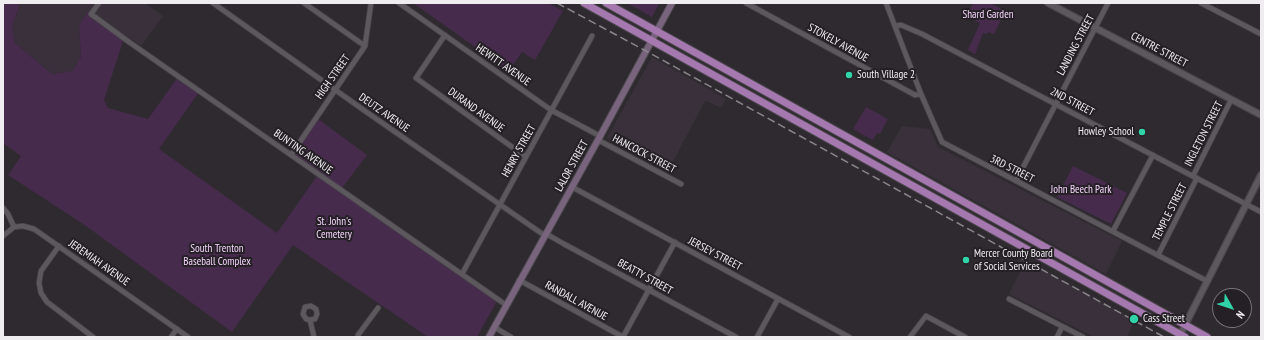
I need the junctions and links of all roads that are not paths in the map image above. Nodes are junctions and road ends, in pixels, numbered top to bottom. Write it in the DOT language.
graph roads {
  1 [pos="98,3"];
  2 [pos="213,3"];
  3 [pos="304,3"];
  4 [pos="371,3"];
  5 [pos="398,3"];
  6 [pos="584,3"];
  7 [pos="606,3"];
  8 [pos="672,3"];
  9 [pos="746,3"];
  10 [pos="886,3"];
  11 [pos="1048,3"];
  12 [pos="1108,3"];
  13 [pos="1201,3"];
  14 [pos="895,26"];
  15 [pos="1095,28"];
  16 [pos="656,31"];
  17 [pos="1261,34"];
  18 [pos="445,36"];
  19 [pos="592,36"];
  20 [pos="651,40"];
  21 [pos="365,46"];
  22 [pos="335,89"];
  23 [pos="922,94"];
  24 [pos="1231,100"];
  25 [pos="1055,104"];
  26 [pos="551,110"];
  27 [pos="1261,115"];
  28 [pos="599,138"];
  29 [pos="291,155"];
  30 [pos="1153,155"];
  31 [pos="526,156"];
  32 [pos="1261,175"];
  33 [pos="1195,177"];
  34 [pos="1016,181"];
  35 [pos="681,184"];
  36 [pos="572,187"];
  37 [pos="500,204"];
  38 [pos="1246,204"];
  39 [pos="3,208"];
  40 [pos="1261,212"];
  41 [pos="14,227"];
  42 [pos="1113,231"];
  43 [pos="546,234"];
  44 [pos="3,236"];
  45 [pos="675,242"];
  46 [pos="59,246"];
  47 [pos="1158,255"];
  48 [pos="462,274"];
  49 [pos="519,280"];
  50 [pos="1207,281"];
  51 [pos="649,290"];
  52 [pos="778,299"];
  53 [pos="1009,299"];
  54 [pos="506,305"];
  55 [pos="378,308"];
  56 [pos="310,320"];
  57 [pos="1185,325"];
  58 [pos="1062,327"];
  59 [pos="494,328"];
  60 [pos="177,329"];
  61 [pos="1181,336"];
  62 [pos="92,337"];
  63 [pos="171,337"];
  64 [pos="188,337"];
  65 [pos="314,337"];
  66 [pos="358,337"];
  67 [pos="489,337"];
  68 [pos="511,337"];
  69 [pos="623,337"];
  70 [pos="736,337"];
  71 [pos="757,337"];
  72 [pos="849,337"];
  73 [pos="910,337"];
  74 [pos="965,337"];
  75 [pos="1057,337"];
  76 [pos="1082,337"];
  77 [pos="1207,337"];
  1 -- 29 [label="street, BUNTING AVENUE"];
  2 -- 22 [label="street, DEUTZ AVENUE"];
  3 -- 21 [label="street"];
  4 -- 21 [label="street, HIGH STREET"];
  5 -- 18 [label="street, HEWITT AVENUE"];
  6 -- 20 [label="highway"];
  7 -- 16 [label="highway"];
  8 -- 16 [label="main road, LALOR STREET"];
  9 -- 23 [label="street, STOKELY AVENUE"];
  10 -- 14 [label="street"];
  11 -- 15 [label="street, CENTRE STREET"];
  12 -- 15 [label="street, LANDING STREET"];
  13 -- 17 [label="street"];
  14 -- 23 [label="street, 3RD STREET"];
  14 -- 25 [label="street, 2ND STREET"];
  15 -- 24 [label="street, CENTRE STREET"];
  15 -- 25 [label="street, LANDING STREET"];
  16 -- 20 [label="main road, LALOR STREET"];
  16 -- 57 [label="highway"];
  18 -- 26 [label="street, HEWITT AVENUE"];
  18 -- 31 [label="street, DURAND AVENUE"];
  19 -- 26 [label="street, HENRY STREET"];
  20 -- 28 [label="main road, LALOR STREET"];
  20 -- 61 [label="highway"];
  21 -- 22 [label="street, HIGH STREET"];
  22 -- 29 [label="street, HIGH STREET"];
  22 -- 37 [label="street, DEUTZ AVENUE"];
  23 -- 34 [label="street, 3RD STREET"];
  24 -- 27 [label="street, CENTRE STREET"];
  24 -- 33 [label="street, INGLETON STREET"];
  25 -- 30 [label="street, 2ND STREET"];
  25 -- 34 [label="street, LANDING STREET"];
  26 -- 28 [label="street, HEWITT AVENUE"];
  26 -- 31 [label="street, HENRY STREET"];
  28 -- 35 [label="street, HANCOCK STREET"];
  28 -- 36 [label="main road, LALOR STREET"];
  29 -- 48 [label="street, BUNTING AVENUE"];
  30 -- 33 [label="street, 2ND STREET"];
  30 -- 42 [label="street"];
  31 -- 37 [label="street, HENRY STREET"];
  32 -- 38 [label="street"];
  33 -- 38 [label="street, 2ND STREET"];
  33 -- 47 [label="street, TEMPLE STREET"];
  34 -- 42 [label="street, 3RD STREET"];
  36 -- 43 [label="main road, LALOR STREET"];
  36 -- 45 [label="street, JERSEY STREET"];
  37 -- 43 [label="street, DEUTZ AVENUE"];
  37 -- 48 [label="street, HENRY STREET"];
  38 -- 40 [label="street, 2ND STREET"];
  38 -- 50 [label="street"];
  39 -- 41 [label="street"];
  41 -- 44 [label="street"];
  41 -- 46 [label="street, JEREMIAH AVENUE"];
  42 -- 47 [label="street, 3RD STREET"];
  43 -- 49 [label="main road, LALOR STREET"];
  43 -- 51 [label="street, BEATTY STREET"];
  45 -- 51 [label="street"];
  45 -- 52 [label="street, JERSEY STREET"];
  46 -- 60 [label="street, JEREMIAH AVENUE"];
  46 -- 62 [label="street"];
  47 -- 50 [label="street, 3RD STREET"];
  48 -- 54 [label="street, BUNTING AVENUE"];
  49 -- 54 [label="main road, LALOR STREET"];
  49 -- 69 [label="street, RANDALL AVENUE"];
  50 -- 57 [label="street"];
  51 -- 69 [label="street"];
  51 -- 70 [label="street, BEATTY STREET"];
  52 -- 71 [label="street"];
  52 -- 72 [label="street, JERSEY STREET"];
  53 -- 58 [label="street"];
  54 -- 59 [label="main road, LALOR STREET"];
  55 -- 66 [label="street"];
  56 -- 65 [label="street"];
  57 -- 61 [label="street"];
  57 -- 77 [label="highway"];
  58 -- 75 [label="street"];
  58 -- 76 [label="street"];
  59 -- 67 [label="main road, LALOR STREET"];
  59 -- 68 [label="street"];
  60 -- 63 [label="street"];
  60 -- 64 [label="street, JEREMIAH AVENUE"];
  73 -- 74 [label="street"];
}
